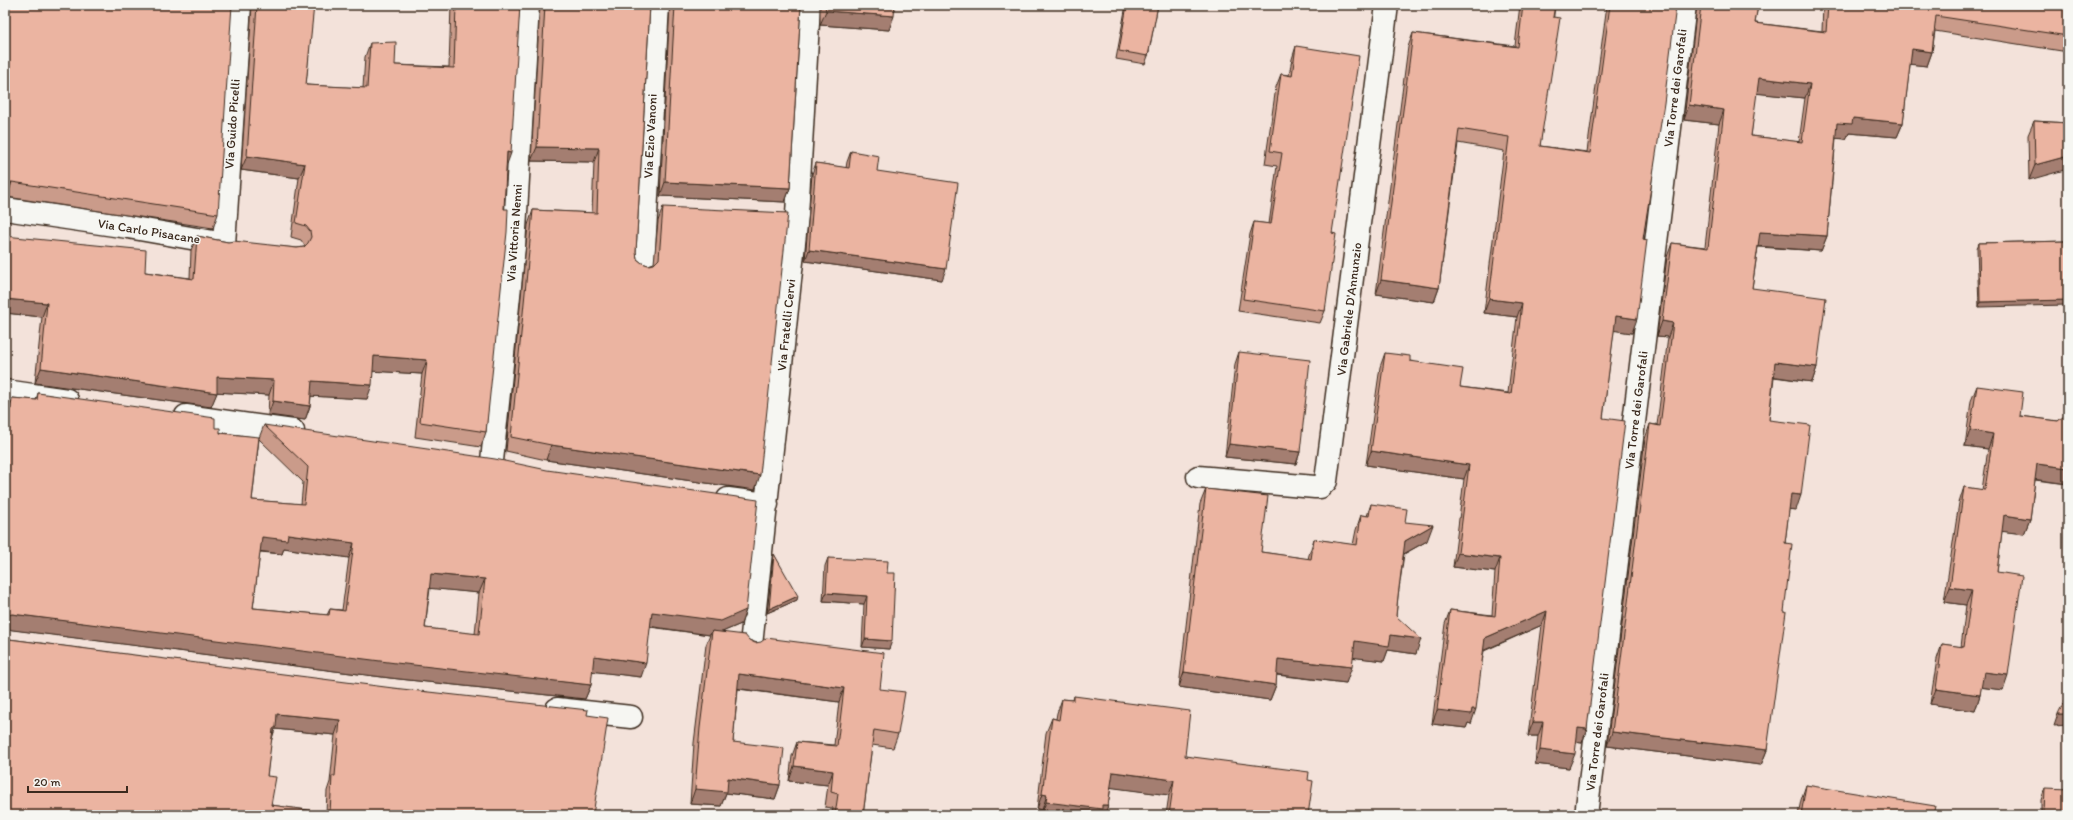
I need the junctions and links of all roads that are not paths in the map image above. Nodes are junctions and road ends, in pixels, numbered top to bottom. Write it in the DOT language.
graph roads {
  1 [pos="240,5"];
  2 [pos="528,5"];
  3 [pos="658,5"];
  4 [pos="809,5"];
  5 [pos="1387,5"];
  6 [pos="1685,5"];
  7 [pos="646,208"];
  8 [pos="5,209"];
  9 [pos="670,209"];
  10 [pos="773,214"];
  11 [pos="797,215"];
  12 [pos="224,244"];
  13 [pos="247,246"];
  14 [pos="643,267"];
  15 [pos="5,391"];
  16 [pos="84,402"];
  17 [pos="163,413"];
  18 [pos="314,434"];
  19 [pos="469,458"];
  20 [pos="1198,477"];
  21 [pos="705,496"];
  22 [pos="767,504"];
  23 [pos="751,645"];
  24 [pos="538,706"];
  25 [pos="631,717"];
  26 [pos="1586,815"];
  1 -- 12 [label="street, Via Guido Picelli"];
  2 -- 19 [label="street, Via Vittoria Nenni"];
  3 -- 7 [label="street, Via Ezio Vanoni"];
  4 -- 11 [label="street, Via Fratelli Cervi"];
  5 -- 20 [label="street, Via Gabriele D'Annunzio"];
  6 -- 26 [label="street, Via Torre dei Garofali"];
  7 -- 9 [label="street"];
  7 -- 14 [label="street, Via Ezio Vanoni"];
  8 -- 12 [label="street, Via Carlo Pisacane"];
  10 -- 11 [label="street"];
  11 -- 22 [label="street, Via Fratelli Cervi"];
  12 -- 13 [label="street, Via Carlo Pisacane"];
  15 -- 16 [label="street"];
  17 -- 18 [label="street"];
  21 -- 22 [label="street"];
  22 -- 23 [label="street, Via Fratelli Cervi"];
  24 -- 25 [label="street"];
}
